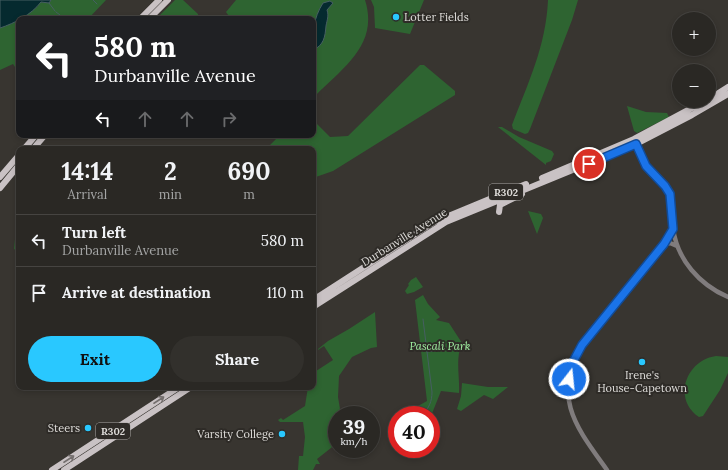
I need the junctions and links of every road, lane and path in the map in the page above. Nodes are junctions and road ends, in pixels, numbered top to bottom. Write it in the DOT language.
graph roads {
  1 [pos="159,0"];
  2 [pos="168,0"];
  3 [pos="143,16"];
  4 [pos="152,16"];
  5 [pos="728,88"];
  6 [pos="728,94"];
  7 [pos="716,95"];
  8 [pos="693,108"];
  9 [pos="33,138"];
  10 [pos="42,138"];
  11 [pos="635,141"];
  12 [pos="27,146"];
  13 [pos="36,146"];
  14 [pos="16,158"];
  15 [pos="16,169"];
  16 [pos="0,177"];
  17 [pos="546,181"];
  18 [pos="0,188"];
  19 [pos="499,212"];
  20 [pos="673,229"];
  21 [pos="674,235"];
  22 [pos="663,244"];
  23 [pos="677,246"];
  24 [pos="728,297"];
  25 [pos="316,298"];
  26 [pos="316,305"];
  27 [pos="175,390"];
  28 [pos="186,390"];
  29 [pos="52,470"];
  30 [pos="64,470"];
  31 [pos="607,470"];
  1 -- 3 [label="main road"];
  2 -- 4 [label="main road"];
  5 -- 7 [label="main road"];
  6 -- 11 [label="main road, Durbanville Avenue / R302"];
  8 -- 11 [label="main road, Durbanville Avenue / R302"];
  9 -- 12 [label="main road"];
  10 -- 13 [label="main road"];
  11 -- 17 [label="main road, Durbanville Avenue / R302"];
  11 -- 20 [label="street"];
  11 -- 25 [label="main road, Durbanville Avenue / R302"];
  14 -- 16 [label="main road"];
  15 -- 18 [label="main road"];
  17 -- 19 [label="main road"];
  17 -- 26 [label="main road, Durbanville Avenue / R302"];
  20 -- 21 [label="street"];
  20 -- 22 [label="street"];
  21 -- 22 [label="street"];
  21 -- 23 [label="street"];
  22 -- 23 [label="street"];
  22 -- 31 [label="street"];
  23 -- 24 [label="street"];
  29 -- 27 [label="main road, R302, one-way"];
  28 -- 30 [label="main road, R302"];
}
